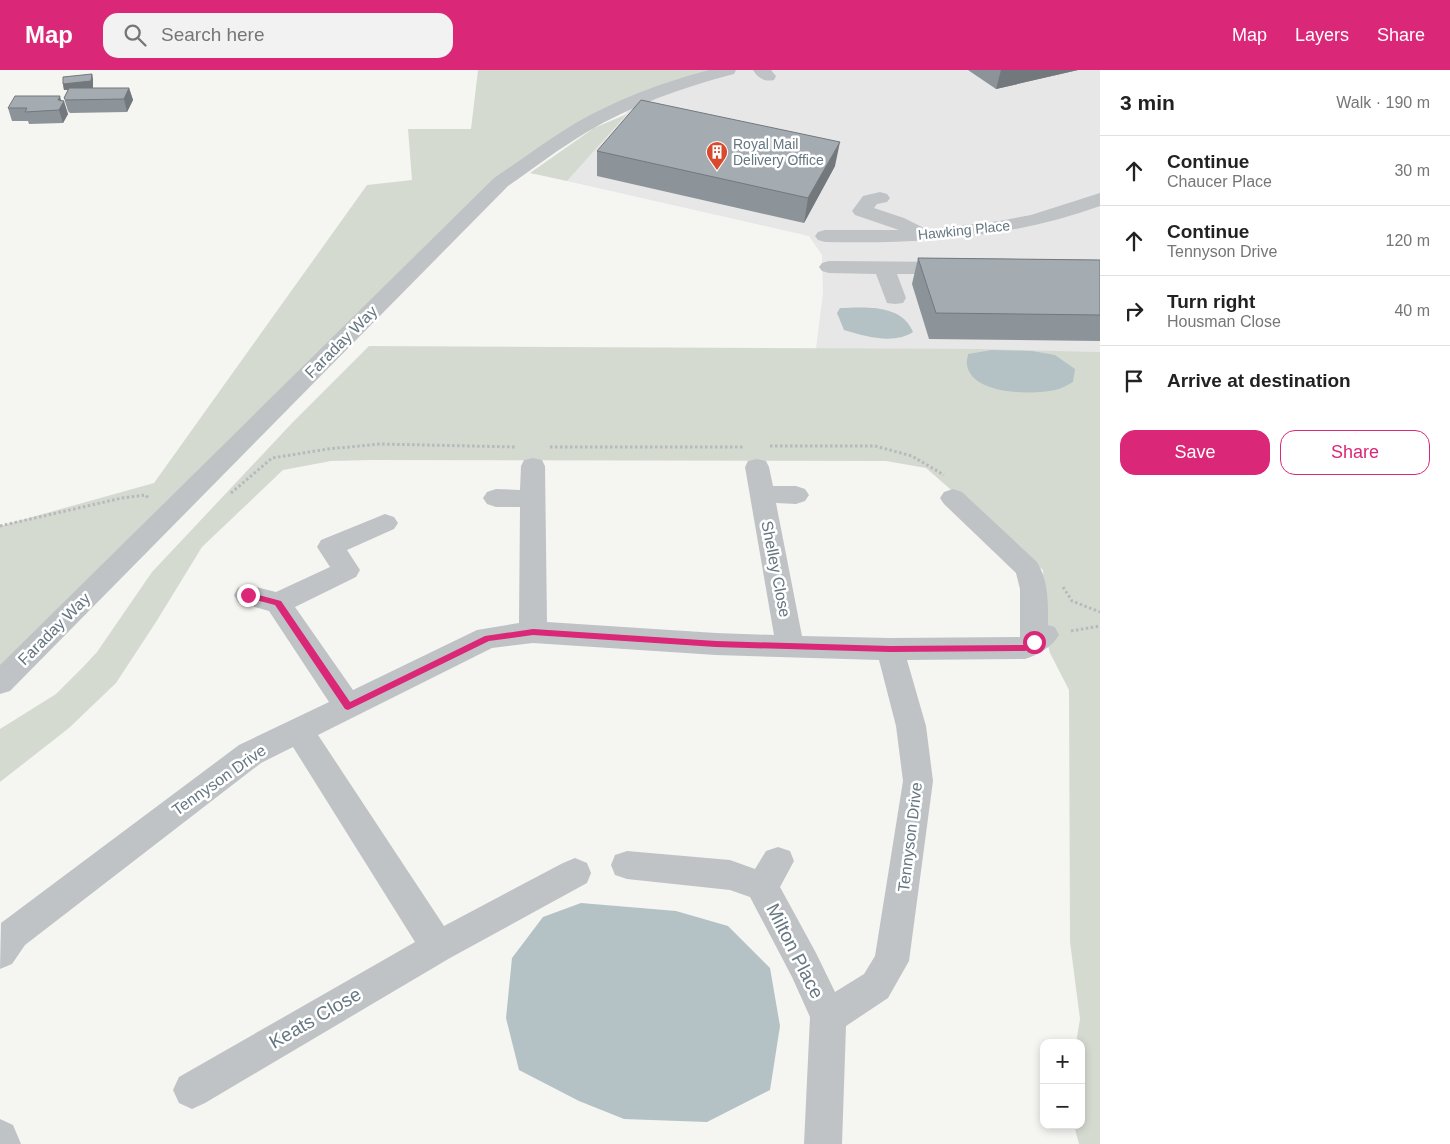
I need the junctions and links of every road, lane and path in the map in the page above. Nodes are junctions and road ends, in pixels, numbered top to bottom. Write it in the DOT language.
graph roads {
  1 [pos="728,70"];
  2 [pos="880,198"];
  3 [pos="1100,200"];
  4 [pos="928,235"];
  5 [pos="825,236"];
  6 [pos="852,237"];
  7 [pos="857,257"];
  8 [pos="829,267"];
  9 [pos="884,267"];
  10 [pos="970,268"];
  11 [pos="895,298"];
  12 [pos="533,453"];
  13 [pos="755,453"];
  14 [pos="949,487"];
  15 [pos="762,494"];
  16 [pos="796,494"];
  17 [pos="227,496"];
  18 [pos="496,498"];
  19 [pos="533,499"];
  20 [pos="151,502"];
  21 [pos="385,523"];
  22 [pos="0,526"];
  23 [pos="1058,579"];
  24 [pos="248,595"];
  25 [pos="278,603"];
  26 [pos="1100,612"];
  27 [pos="533,632"];
  28 [pos="790,645"];
  29 [pos="890,649"];
  30 [pos="0,683"];
  31 [pos="348,706"];
  32 [pos="298,729"];
  33 [pos="627,865"];
  34 [pos="575,872"];
  35 [pos="438,947"];
  36 [pos="0,953"];
  37 [pos="828,1017"];
  38 [pos="192,1090"];
  39 [pos="0,1138"];
  40 [pos="2,1144"];
  41 [pos="823,1144"];
  1 -- 30 [label="street, Faraday Way"];
  2 -- 4 [label="street"];
  3 -- 4 [label="street, Hawking Place"];
  4 -- 6 [label="street, Hawking Place"];
  5 -- 6 [label="street, Hawking Place"];
  6 -- 7 [label="street"];
  8 -- 9 [label="street"];
  9 -- 10 [label="street"];
  9 -- 11 [label="street"];
  12 -- 13 [label="path"];
  12 -- 17 [label="path"];
  12 -- 19 [label="street"];
  13 -- 14 [label="path"];
  13 -- 15 [label="street, Shelley Close"];
  14 -- 29 [label="street"];
  15 -- 16 [label="street"];
  15 -- 28 [label="street, Shelley Close"];
  18 -- 19 [label="street"];
  19 -- 27 [label="street"];
  20 -- 22 [label="path"];
  21 -- 25 [label="street"];
  23 -- 26 [label="path"];
  24 -- 25 [label="street"];
  25 -- 31 [label="street"];
  27 -- 28 [label="street, Tennyson Drive"];
  27 -- 31 [label="street, Tennyson Drive"];
  28 -- 29 [label="street, Tennyson Drive"];
  29 -- 37 [label="street, Tennyson Drive"];
  31 -- 32 [label="street, Tennyson Drive"];
  32 -- 35 [label="street"];
  32 -- 36 [label="street, Tennyson Drive"];
  33 -- 37 [label="street, Milton Place"];
  34 -- 35 [label="street, Keats Close"];
  35 -- 38 [label="street, Keats Close"];
  37 -- 41 [label="street"];
  39 -- 40 [label="street"];
}
